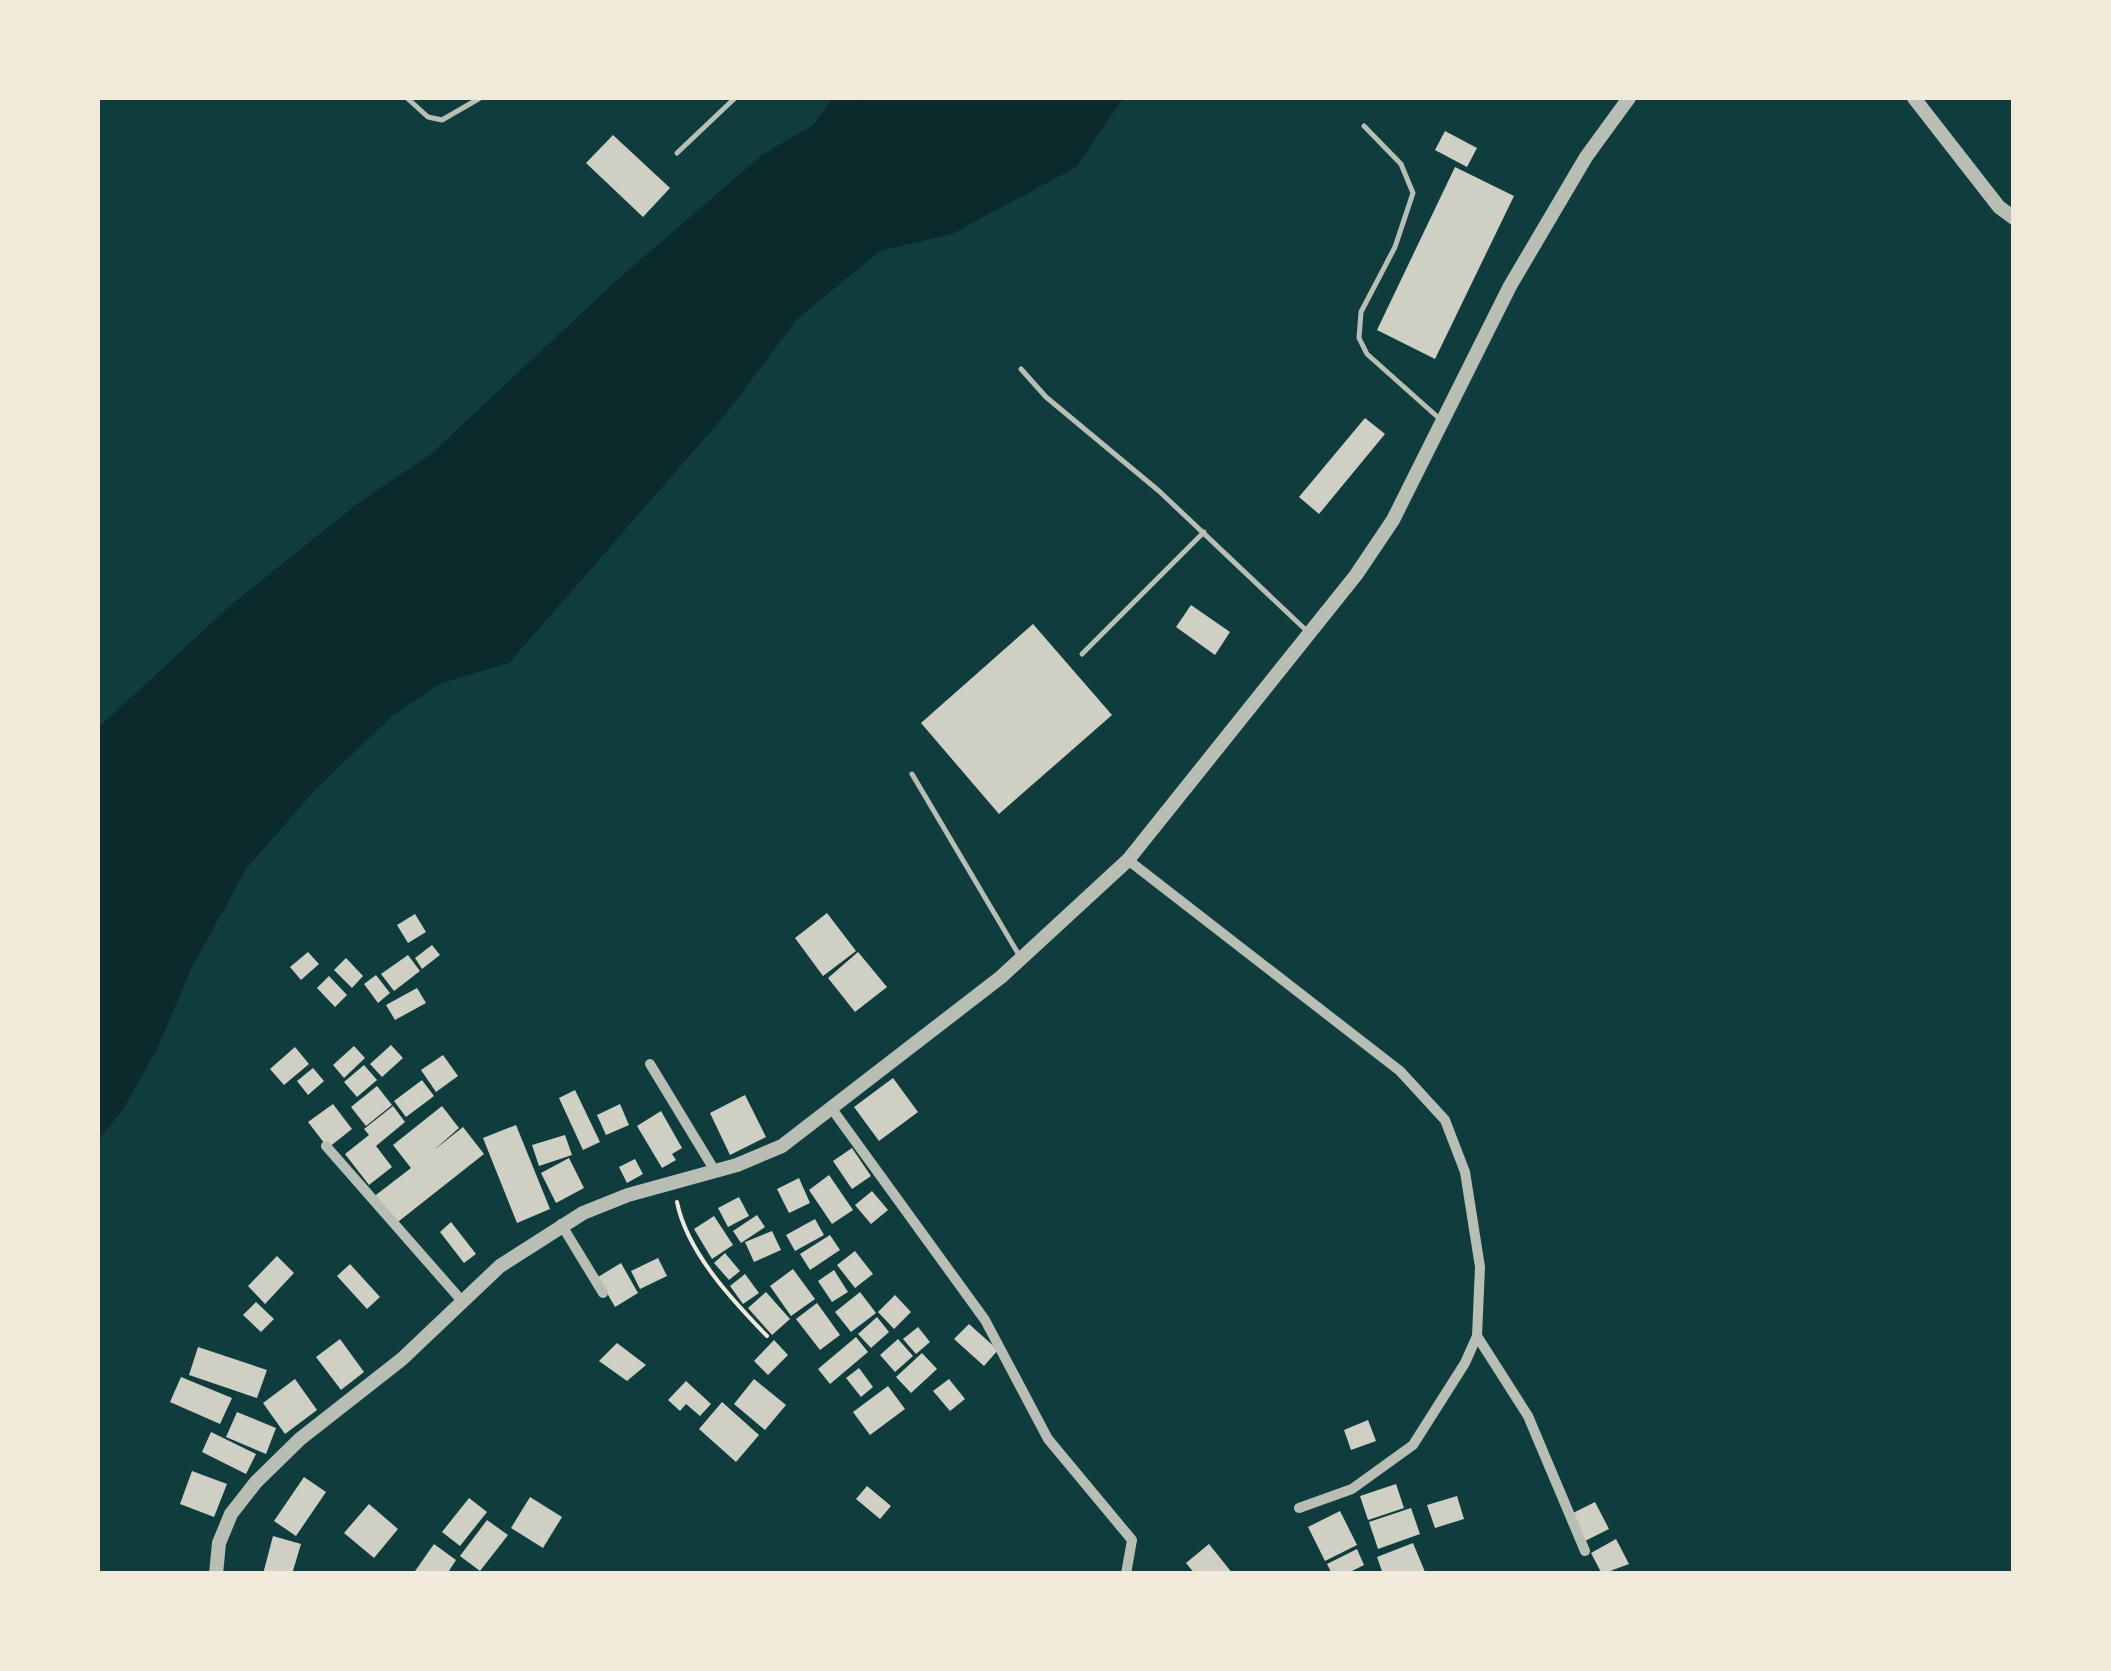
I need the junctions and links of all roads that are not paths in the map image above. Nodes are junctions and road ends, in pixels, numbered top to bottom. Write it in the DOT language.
graph roads {
  1 [pos="407,98"];
  2 [pos="480,98"];
  3 [pos="735,98"];
  4 [pos="1629,98"];
  5 [pos="1914,98"];
  6 [pos="1364,126"];
  7 [pos="677,153"];
  8 [pos="2014,218"];
  9 [pos="1021,368"];
  10 [pos="1444,422"];
  11 [pos="1204,532"];
  12 [pos="1310,634"];
  13 [pos="1082,654"];
  14 [pos="912,774"];
  15 [pos="1128,860"];
  16 [pos="1020,958"];
  17 [pos="650,1064"];
  18 [pos="832,1108"];
  19 [pos="326,1146"];
  20 [pos="714,1171"];
  21 [pos="561,1224"];
  22 [pos="603,1293"];
  23 [pos="462,1302"];
  24 [pos="1476,1336"];
  25 [pos="1298,1508"];
  26 [pos="1585,1551"];
  27 [pos="216,1574"];
  28 [pos="1126,1574"];
  1 -- 2 [label="lane"];
  3 -- 7 [label="lane"];
  4 -- 10 [label="street"];
  5 -- 8 [label="street"];
  6 -- 10 [label="lane"];
  9 -- 11 [label="lane"];
  10 -- 12 [label="street"];
  11 -- 12 [label="lane"];
  11 -- 13 [label="lane"];
  12 -- 15 [label="street"];
  14 -- 16 [label="lane"];
  15 -- 16 [label="street"];
  15 -- 24 [label="street"];
  16 -- 18 [label="street"];
  17 -- 20 [label="street"];
  18 -- 20 [label="street"];
  18 -- 28 [label="street"];
  19 -- 23 [label="street"];
  20 -- 21 [label="street"];
  21 -- 22 [label="street"];
  21 -- 23 [label="street"];
  23 -- 27 [label="street"];
  24 -- 25 [label="street"];
  24 -- 26 [label="street"];
}
